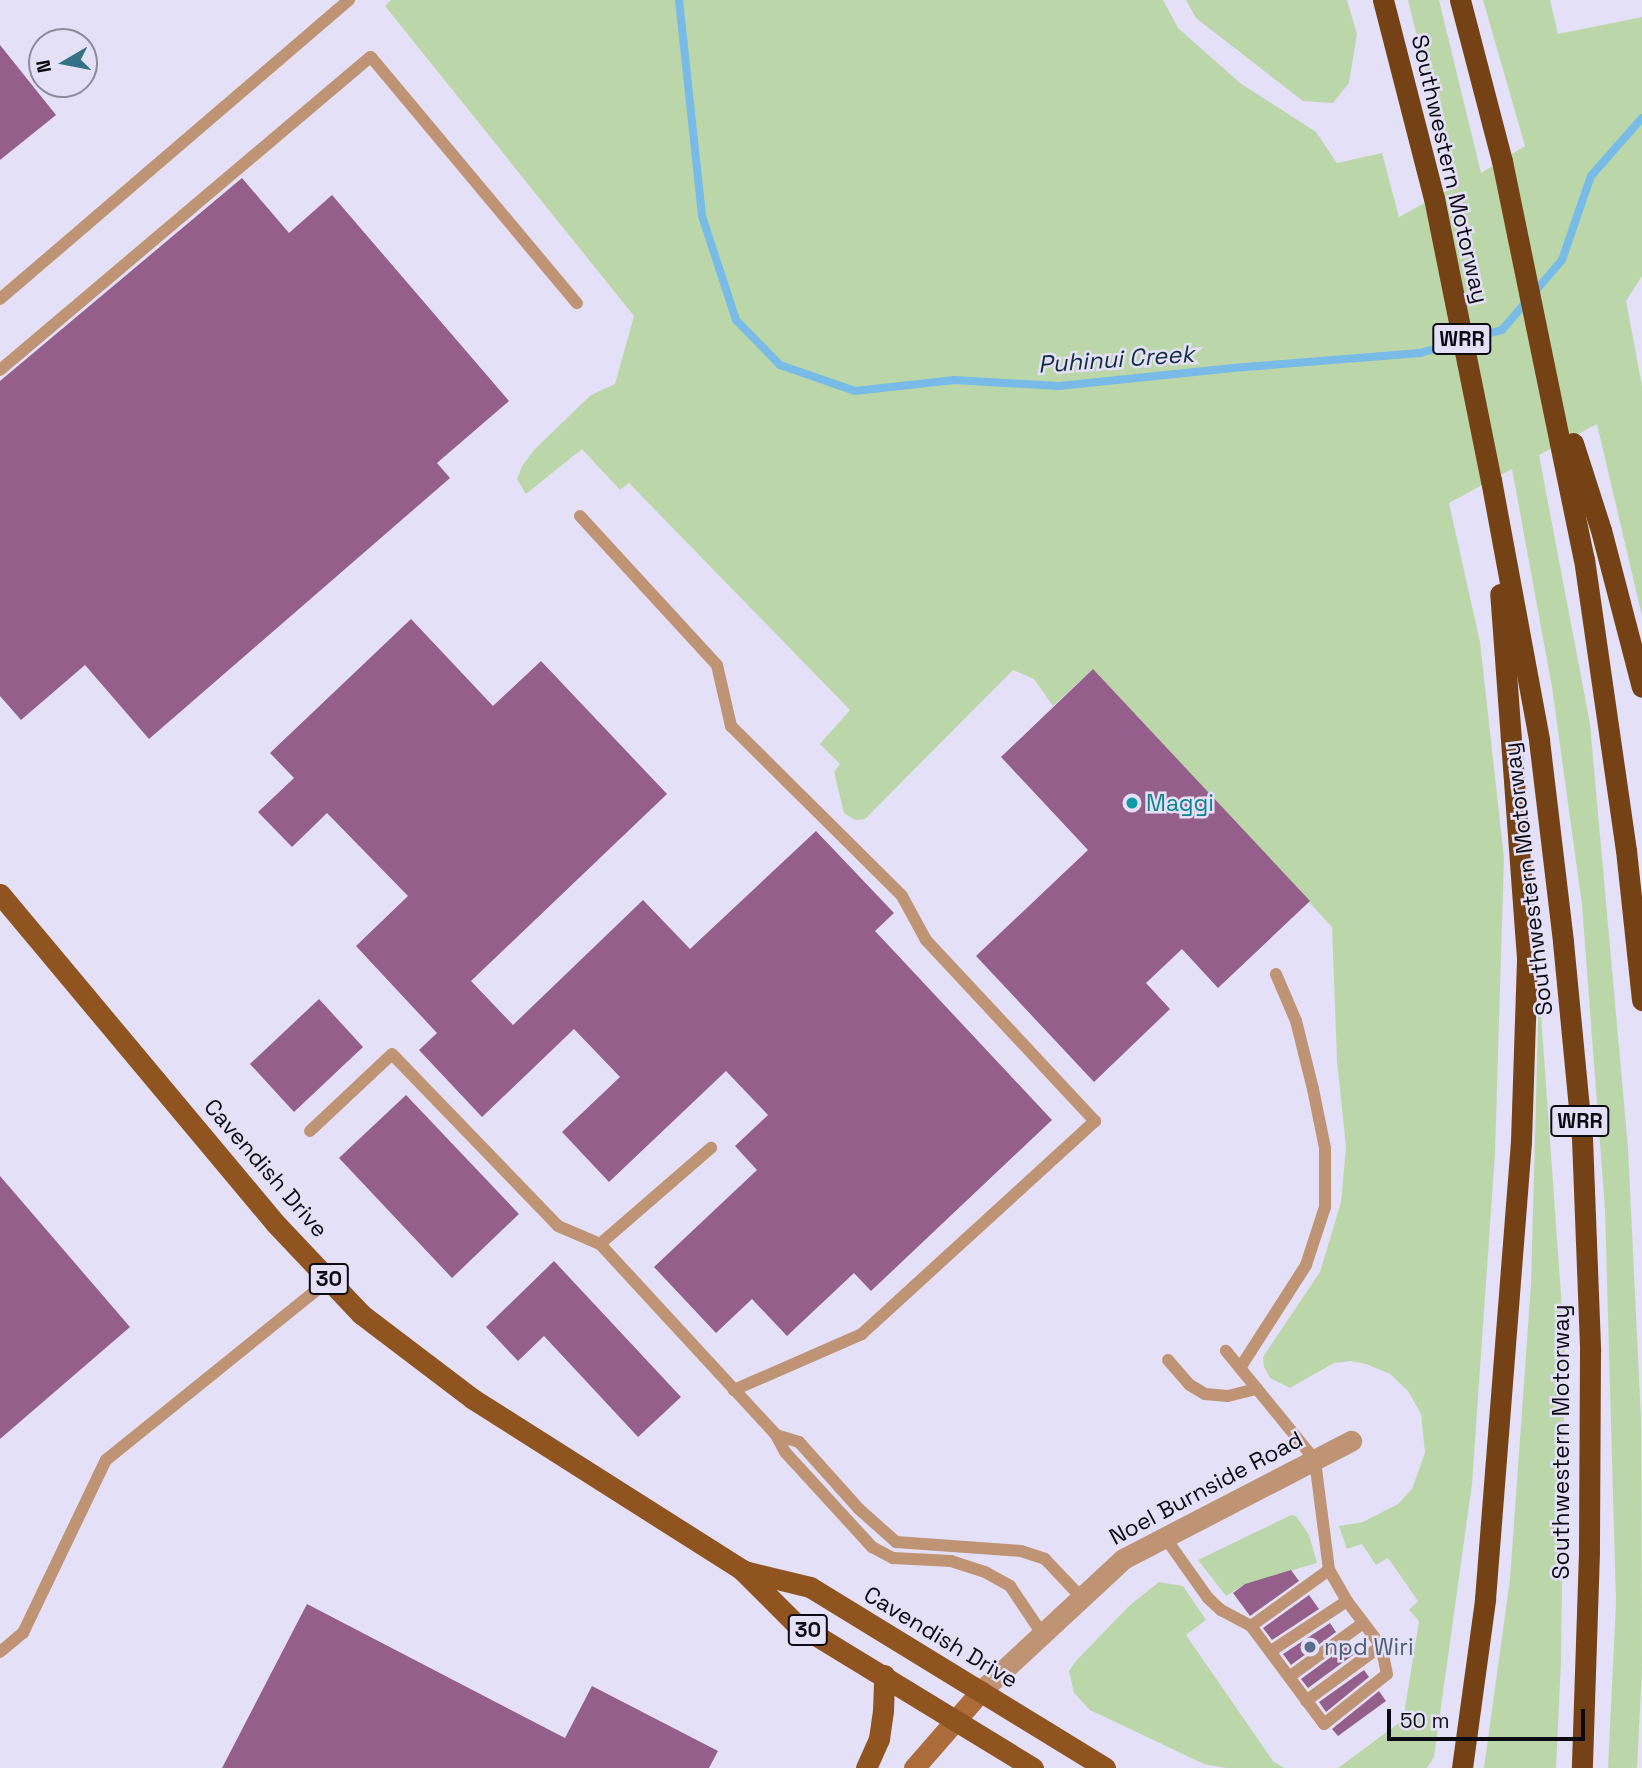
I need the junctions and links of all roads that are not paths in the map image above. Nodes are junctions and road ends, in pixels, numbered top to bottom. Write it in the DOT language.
graph roads {
  1 [pos="349,0"];
  2 [pos="1383,0"];
  3 [pos="1460,0"];
  4 [pos="0,299"];
  5 [pos="577,303"];
  6 [pos="0,370"];
  7 [pos="1565,437"];
  8 [pos="1490,480"];
  9 [pos="580,516"];
  10 [pos="1642,687"];
  11 [pos="0,894"];
  12 [pos="1276,974"];
  13 [pos="1642,1000"];
  14 [pos="310,1131"];
  15 [pos="710,1148"];
  16 [pos="600,1244"];
  17 [pos="329,1280"];
  18 [pos="1226,1351"];
  19 [pos="1168,1360"];
  20 [pos="1240,1368"];
  21 [pos="1257,1389"];
  22 [pos="734,1390"];
  23 [pos="776,1435"];
  24 [pos="1351,1441"];
  25 [pos="1315,1460"];
  26 [pos="1164,1536"];
  27 [pos="742,1570"];
  28 [pos="1329,1570"];
  29 [pos="1080,1596"];
  30 [pos="1346,1601"];
  31 [pos="1363,1623"];
  32 [pos="1251,1626"];
  33 [pos="1041,1632"];
  34 [pos="1381,1646"];
  35 [pos="1271,1651"];
  36 [pos="0,1652"];
  37 [pos="884,1675"];
  38 [pos="1289,1677"];
  39 [pos="981,1691"];
  40 [pos="1306,1701"];
  41 [pos="954,1720"];
  42 [pos="866,1768"];
  43 [pos="914,1768"];
  44 [pos="1033,1768"];
  45 [pos="1105,1768"];
  46 [pos="1462,1768"];
  47 [pos="1582,1768"];
  1 -- 4 [label="lane"];
  2 -- 8 [label="highway, Southwestern Motorway / WRR"];
  3 -- 7 [label="highway"];
  5 -- 6 [label="lane"];
  7 -- 10 [label="highway"];
  7 -- 13 [label="highway"];
  8 -- 46 [label="highway"];
  8 -- 47 [label="highway, Southwestern Motorway / WRR"];
  9 -- 22 [label="lane"];
  11 -- 17 [label="main road, Cavendish Drive / 30"];
  12 -- 20 [label="lane"];
  14 -- 16 [label="lane"];
  15 -- 16 [label="lane"];
  16 -- 22 [label="lane"];
  17 -- 27 [label="main road, Cavendish Drive / 30"];
  17 -- 36 [label="lane"];
  18 -- 20 [label="lane"];
  19 -- 21 [label="lane"];
  20 -- 21 [label="lane"];
  21 -- 25 [label="lane"];
  22 -- 23 [label="lane"];
  23 -- 29 [label="lane"];
  23 -- 33 [label="lane"];
  24 -- 25 [label="street, Noel Burnside Road"];
  25 -- 26 [label="street, Noel Burnside Road"];
  25 -- 28 [label="lane"];
  26 -- 29 [label="street, Noel Burnside Road"];
  26 -- 32 [label="lane"];
  27 -- 37 [label="main road, Cavendish Drive / 30"];
  27 -- 39 [label="main road, Cavendish Drive / 30"];
  28 -- 30 [label="lane"];
  28 -- 32 [label="lane"];
  29 -- 33 [label="street, Noel Burnside Road"];
  30 -- 31 [label="lane"];
  30 -- 35 [label="lane"];
  31 -- 34 [label="lane"];
  31 -- 38 [label="lane"];
  32 -- 35 [label="lane"];
  33 -- 39 [label="street, Noel Burnside Road"];
  34 -- 40 [label="lane"];
  34 -- 40 [label="lane"];
  35 -- 38 [label="lane"];
  37 -- 41 [label="main road, Cavendish Drive / 30"];
  37 -- 42 [label="main road"];
  38 -- 40 [label="lane"];
  39 -- 41 [label="main road, Noel Burnside Road"];
  39 -- 45 [label="main road, Cavendish Drive / 30"];
  41 -- 43 [label="main road, Noel Burnside Road"];
  41 -- 44 [label="main road, Cavendish Drive / 30"];
}
